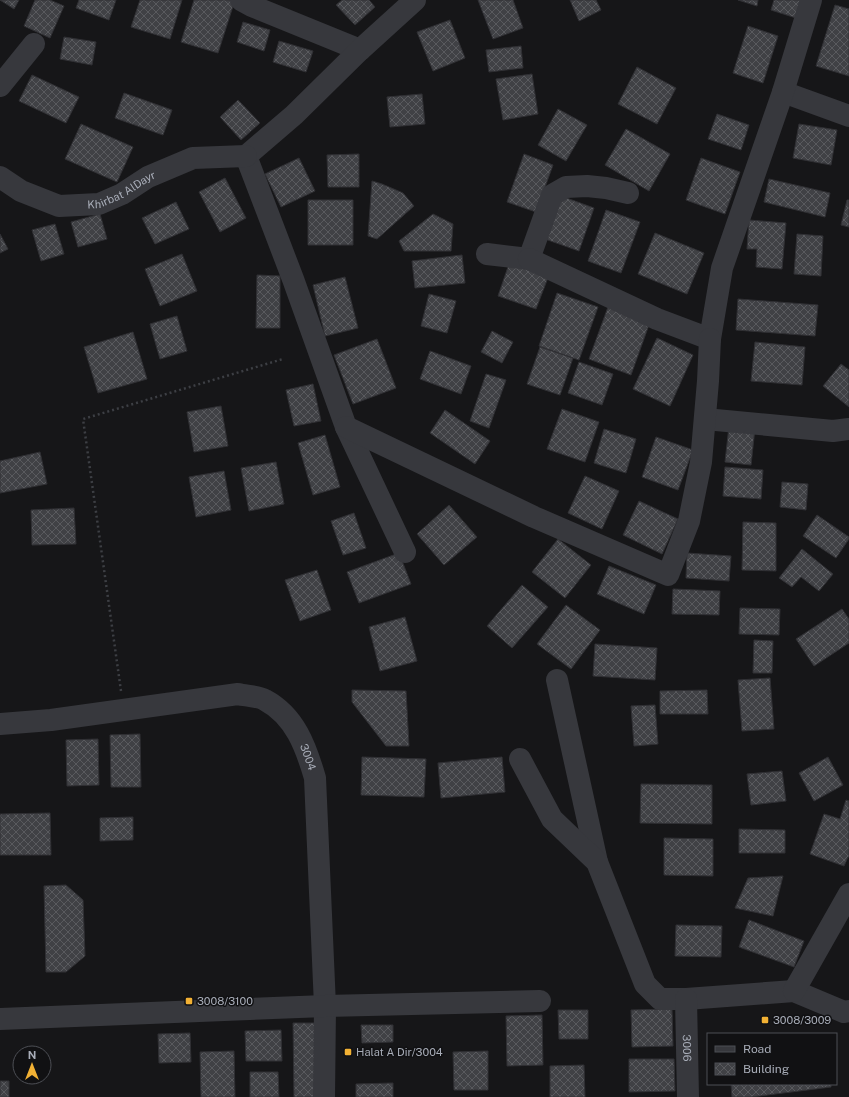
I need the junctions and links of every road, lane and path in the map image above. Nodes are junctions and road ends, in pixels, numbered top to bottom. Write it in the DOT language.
graph roads {
  1 [pos="241,0"];
  2 [pos="415,0"];
  3 [pos="811,0"];
  4 [pos="34,44"];
  5 [pos="360,50"];
  6 [pos="0,86"];
  7 [pos="783,92"];
  8 [pos="849,116"];
  9 [pos="246,156"];
  10 [pos="0,177"];
  11 [pos="628,193"];
  12 [pos="487,254"];
  13 [pos="529,259"];
  14 [pos="710,339"];
  15 [pos="283,359"];
  16 [pos="705,419"];
  17 [pos="346,427"];
  18 [pos="849,429"];
  19 [pos="405,552"];
  20 [pos="557,680"];
  21 [pos="124,709"];
  22 [pos="0,724"];
  23 [pos="520,759"];
  24 [pos="597,862"];
  25 [pos="849,894"];
  26 [pos="794,991"];
  27 [pos="686,999"];
  28 [pos="540,1001"];
  29 [pos="325,1006"];
  30 [pos="849,1011"];
  31 [pos="0,1019"];
  32 [pos="324,1097"];
  33 [pos="688,1097"];
  1 -- 5 [label="street"];
  2 -- 5 [label="street"];
  3 -- 7 [label="street"];
  4 -- 6 [label="street"];
  5 -- 9 [label="street"];
  7 -- 8 [label="street"];
  7 -- 14 [label="street"];
  9 -- 10 [label="street, Khirbat AlDayr"];
  9 -- 17 [label="street"];
  11 -- 13 [label="street"];
  12 -- 13 [label="street"];
  13 -- 14 [label="street"];
  14 -- 16 [label="street"];
  15 -- 21 [label="path"];
  16 -- 17 [label="street"];
  16 -- 18 [label="street"];
  17 -- 19 [label="street"];
  20 -- 24 [label="street"];
  21 -- 22 [label="street, 3004"];
  21 -- 29 [label="street, 3004"];
  23 -- 24 [label="street"];
  24 -- 27 [label="street"];
  25 -- 26 [label="street"];
  26 -- 27 [label="street"];
  26 -- 30 [label="street"];
  27 -- 33 [label="street, 3006"];
  28 -- 29 [label="street"];
  29 -- 31 [label="street"];
  29 -- 32 [label="street, 3004"];
}
